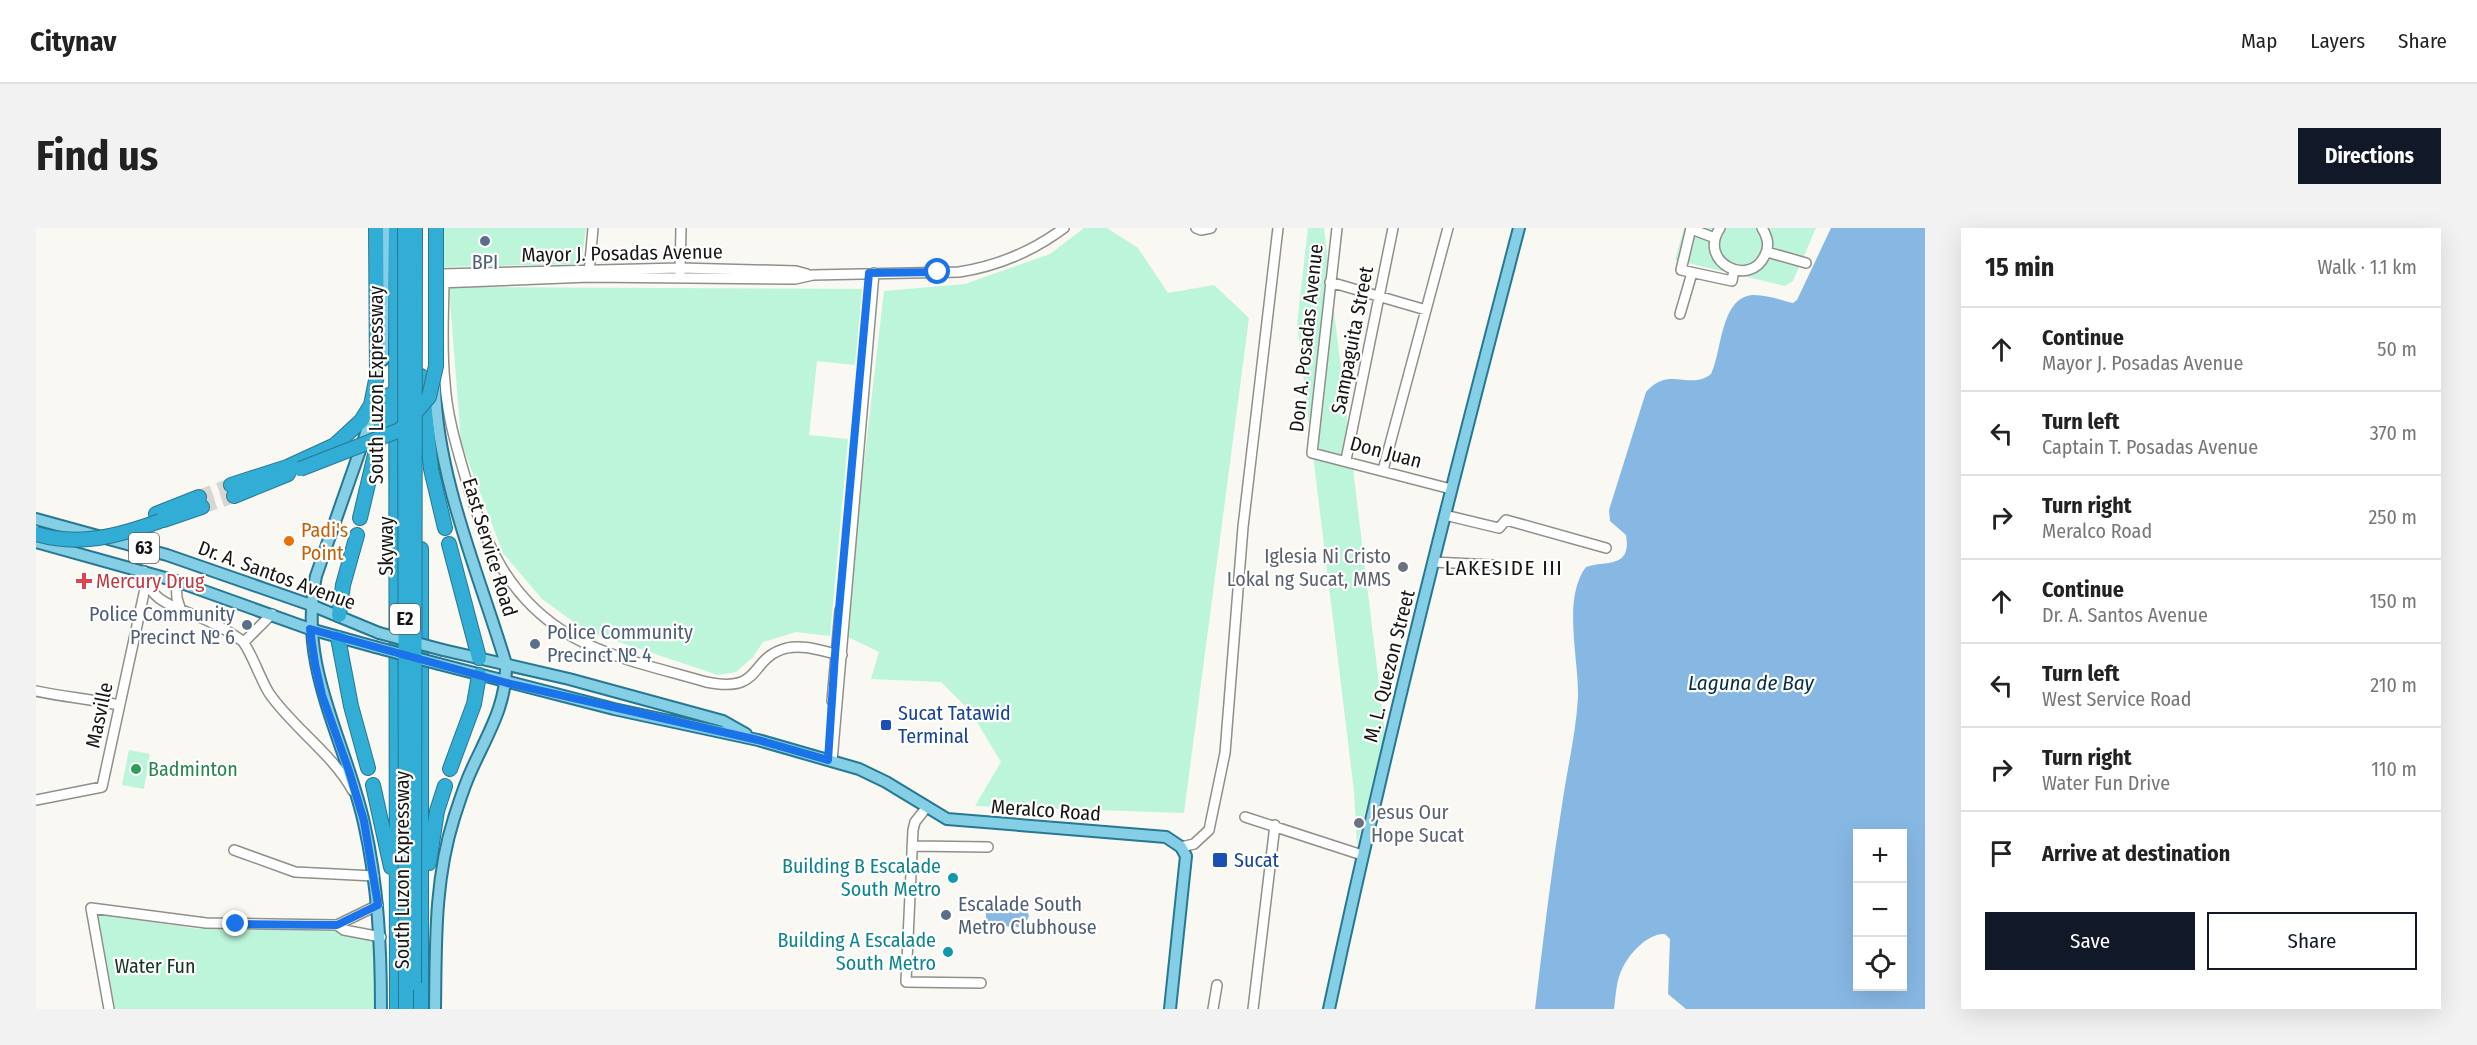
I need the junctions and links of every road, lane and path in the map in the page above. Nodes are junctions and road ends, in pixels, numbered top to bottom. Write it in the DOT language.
graph roads {
  1 [pos="376,228"];
  2 [pos="384,228"];
  3 [pos="396,228"];
  4 [pos="405,228"];
  5 [pos="415,228"];
  6 [pos="420,228"];
  7 [pos="430,228"];
  8 [pos="436,228"];
  9 [pos="593,228"];
  10 [pos="681,228"];
  11 [pos="1064,228"];
  12 [pos="1196,228"];
  13 [pos="1211,228"];
  14 [pos="1278,228"];
  15 [pos="1336,228"];
  16 [pos="1393,228"];
  17 [pos="1448,228"];
  18 [pos="1519,228"];
  19 [pos="1720,228"];
  20 [pos="1762,228"];
  21 [pos="1691,229"];
  22 [pos="1715,238"];
  23 [pos="1767,252"];
  24 [pos="1806,263"];
  25 [pos="1734,270"];
  26 [pos="589,273"];
  27 [pos="680,273"];
  28 [pos="872,273"];
  29 [pos="1692,273"];
  30 [pos="438,278"];
  31 [pos="1330,282"];
  32 [pos="1380,297"];
  33 [pos="1426,310"];
  34 [pos="1680,314"];
  35 [pos="395,327"];
  36 [pos="421,376"];
  37 [pos="1312,453"];
  38 [pos="1346,460"];
  39 [pos="1383,470"];
  40 [pos="1451,489"];
  41 [pos="1445,515"];
  42 [pos="360,518"];
  43 [pos="36,519"];
  44 [pos="445,528"];
  45 [pos="36,529"];
  46 [pos="36,534"];
  47 [pos="357,535"];
  48 [pos="36,542"];
  49 [pos="449,544"];
  50 [pos="1606,548"];
  51 [pos="1433,562"];
  52 [pos="1493,566"];
  53 [pos="144,571"];
  54 [pos="176,581"];
  55 [pos="146,584"];
  56 [pos="280,594"];
  57 [pos="311,605"];
  58 [pos="181,610"];
  59 [pos="272,614"];
  60 [pos="339,615"];
  61 [pos="310,629"];
  62 [pos="338,638"];
  63 [pos="244,642"];
  64 [pos="839,654"];
  65 [pos="479,658"];
  66 [pos="506,664"];
  67 [pos="479,675"];
  68 [pos="507,683"];
  69 [pos="36,692"];
  70 [pos="119,705"];
  71 [pos="758,740"];
  72 [pos="830,760"];
  73 [pos="368,768"];
  74 [pos="450,769"];
  75 [pos="373,785"];
  76 [pos="444,786"];
  77 [pos="358,798"];
  78 [pos="36,800"];
  79 [pos="926,808"];
  80 [pos="1245,817"];
  81 [pos="1275,825"];
  82 [pos="912,846"];
  83 [pos="988,847"];
  84 [pos="1181,847"];
  85 [pos="234,850"];
  86 [pos="1362,855"];
  87 [pos="374,876"];
  88 [pos="378,905"];
  89 [pos="337,925"];
  90 [pos="421,933"];
  91 [pos="381,938"];
  92 [pos="397,938"];
  93 [pos="981,983"];
  94 [pos="1217,985"];
  95 [pos="110,1009"];
  96 [pos="381,1009"];
  97 [pos="397,1009"];
  98 [pos="406,1009"];
  99 [pos="415,1009"];
  100 [pos="421,1009"];
  101 [pos="435,1009"];
  102 [pos="1170,1009"];
  103 [pos="1213,1009"];
  104 [pos="1253,1009"];
  105 [pos="1329,1009"];
  1 -- 8 [label="highway, bridge"];
  2 -- 57 [label="main road"];
  3 -- 35 [label="highway, South Luzon Expressway / E2"];
  4 -- 98 [label="highway, Skyway / E2, bridge"];
  5 -- 99 [label="highway, Skyway / E2, bridge"];
  6 -- 36 [label="highway, South Luzon Expressway / E2"];
  7 -- 30 [label="main road, East Service Road"];
  9 -- 26 [label="street"];
  10 -- 27 [label="street"];
  11 -- 28 [label="street, Mayor J. Posadas Avenue"];
  12 -- 13 [label="street"];
  14 -- 84 [label="street"];
  15 -- 31 [label="street, Don A. Posadas Avenue"];
  16 -- 32 [label="street, Sampaguita Street"];
  17 -- 33 [label="street"];
  18 -- 40 [label="main road, M. L. Quezon Street"];
  19 -- 22 [label="street"];
  20 -- 23 [label="street"];
  21 -- 22 [label="street"];
  21 -- 29 [label="street"];
  22 -- 25 [label="street"];
  23 -- 24 [label="street"];
  23 -- 25 [label="street"];
  25 -- 29 [label="street"];
  26 -- 27 [label="street, Mayor J. Posadas Avenue"];
  26 -- 30 [label="street, Mayor J. Posadas Avenue"];
  27 -- 28 [label="street, Mayor J. Posadas Avenue"];
  28 -- 64 [label="street"];
  29 -- 34 [label="street"];
  30 -- 64 [label="street"];
  30 -- 66 [label="main road, East Service Road"];
  31 -- 32 [label="street"];
  31 -- 37 [label="street, Don A. Posadas Avenue"];
  32 -- 33 [label="street"];
  32 -- 38 [label="street, Sampaguita Street"];
  33 -- 39 [label="street"];
  35 -- 42 [label="highway"];
  35 -- 92 [label="highway, South Luzon Expressway / E2"];
  36 -- 44 [label="highway"];
  36 -- 90 [label="highway, South Luzon Expressway / E2"];
  37 -- 38 [label="street, Don Juan"];
  38 -- 39 [label="street, Don Juan"];
  39 -- 40 [label="street, Don Juan"];
  40 -- 41 [label="main road, M. L. Quezon Street"];
  41 -- 50 [label="street"];
  41 -- 51 [label="main road, M. L. Quezon Street"];
  43 -- 56 [label="main road, Dr. A. Santos Avenue / 63"];
  45 -- 46 [label="highway, bridge"];
  47 -- 60 [label="highway"];
  48 -- 53 [label="main road, Dr. A. Santos Avenue / 63"];
  49 -- 65 [label="highway"];
  51 -- 52 [label="street"];
  51 -- 86 [label="main road, M. L. Quezon Street"];
  53 -- 54 [label="main road, Dr. A. Santos Avenue / 63"];
  53 -- 55 [label="street"];
  54 -- 58 [label="street"];
  54 -- 59 [label="main road, Dr. A. Santos Avenue / 63"];
  55 -- 58 [label="street"];
  55 -- 70 [label="street, Masville"];
  56 -- 57 [label="main road, Dr. A. Santos Avenue / 63"];
  56 -- 59 [label="main road"];
  57 -- 60 [label="main road, Dr. A. Santos Avenue / 63"];
  57 -- 61 [label="main road"];
  58 -- 63 [label="street"];
  59 -- 61 [label="main road, Dr. A. Santos Avenue / 63"];
  59 -- 63 [label="street"];
  60 -- 62 [label="main road"];
  60 -- 65 [label="main road, Dr. A. Santos Avenue / 63, bridge"];
  61 -- 62 [label="main road, Dr. A. Santos Avenue / 63"];
  61 -- 77 [label="main road"];
  62 -- 67 [label="main road, Dr. A. Santos Avenue / 63, bridge"];
  62 -- 73 [label="highway"];
  63 -- 77 [label="street"];
  64 -- 72 [label="street"];
  65 -- 66 [label="main road, Dr. A. Santos Avenue / 63"];
  65 -- 67 [label="main road"];
  66 -- 68 [label="main road, East Service Road"];
  66 -- 71 [label="main road, Meralco Road"];
  67 -- 68 [label="main road, Dr. A. Santos Avenue / 63"];
  67 -- 74 [label="highway"];
  68 -- 71 [label="main road, Meralco Road"];
  68 -- 101 [label="main road, East Service Road"];
  69 -- 70 [label="street"];
  70 -- 78 [label="street, Masville"];
  71 -- 72 [label="main road, Meralco Road"];
  72 -- 79 [label="main road, Meralco Road"];
  75 -- 92 [label="highway"];
  76 -- 90 [label="highway"];
  77 -- 87 [label="main road"];
  79 -- 82 [label="street"];
  79 -- 84 [label="main road, Meralco Road"];
  80 -- 81 [label="street"];
  81 -- 86 [label="street"];
  81 -- 104 [label="street"];
  82 -- 83 [label="street"];
  82 -- 93 [label="street"];
  84 -- 102 [label="main road"];
  85 -- 87 [label="street"];
  86 -- 105 [label="main road, M. L. Quezon Street"];
  87 -- 88 [label="main road"];
  88 -- 89 [label="street"];
  88 -- 91 [label="main road"];
  89 -- 91 [label="street"];
  89 -- 95 [label="street"];
  90 -- 100 [label="highway, South Luzon Expressway / E2"];
  91 -- 96 [label="main road"];
  92 -- 97 [label="highway, South Luzon Expressway / E2"];
  94 -- 103 [label="street"];
}
